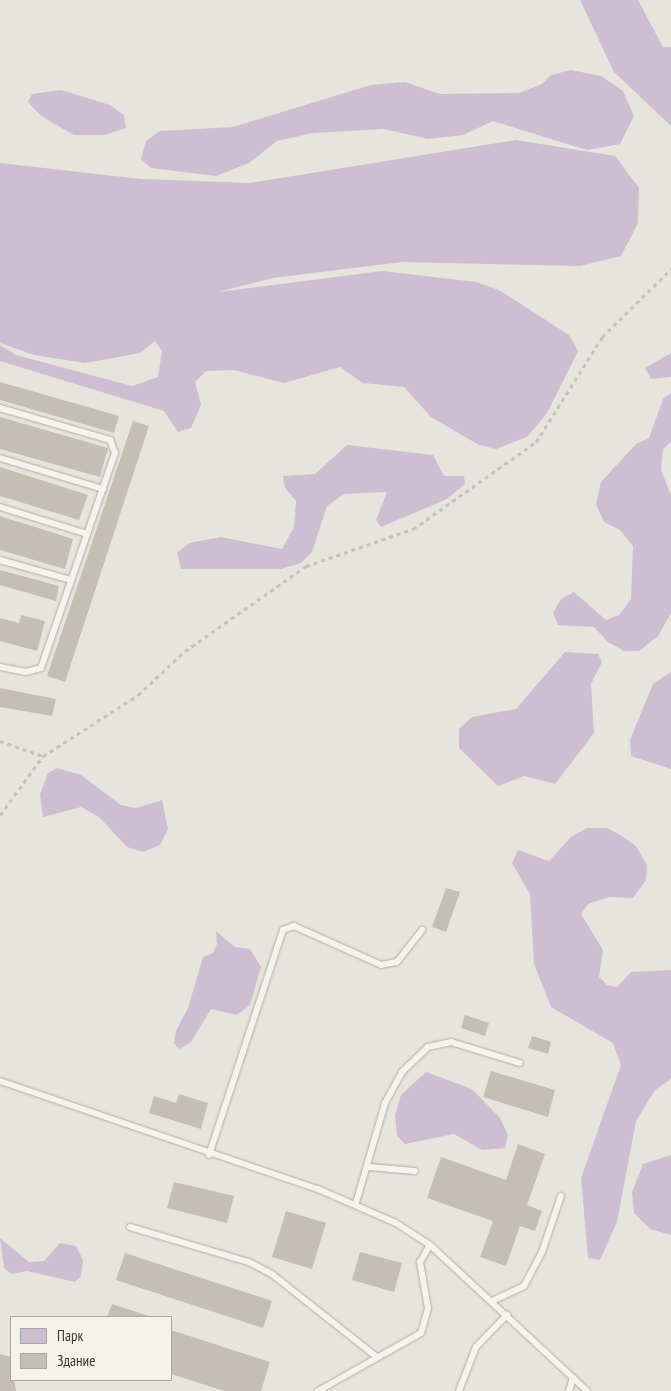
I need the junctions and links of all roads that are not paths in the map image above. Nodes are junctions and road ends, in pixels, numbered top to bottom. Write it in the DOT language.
graph roads {
  1 [pos="0,408"];
  2 [pos="0,458"];
  3 [pos="103,489"];
  4 [pos="0,507"];
  5 [pos="87,534"];
  6 [pos="0,560"];
  7 [pos="71,580"];
  8 [pos="0,667"];
  9 [pos="422,930"];
  10 [pos="520,1063"];
  11 [pos="0,1081"];
  12 [pos="209,1155"];
  13 [pos="369,1167"];
  14 [pos="414,1171"];
  15 [pos="561,1196"];
  16 [pos="356,1203"];
  17 [pos="130,1227"];
  18 [pos="430,1245"];
  19 [pos="492,1302"];
  20 [pos="506,1315"];
  21 [pos="377,1358"];
  22 [pos="573,1378"];
  23 [pos="318,1391"];
  24 [pos="459,1391"];
  25 [pos="569,1391"];
  26 [pos="588,1391"];
  1 -- 3 [label="lane"];
  2 -- 3 [label="lane"];
  3 -- 5 [label="lane"];
  4 -- 5 [label="lane"];
  5 -- 7 [label="lane"];
  6 -- 7 [label="lane"];
  7 -- 8 [label="lane"];
  9 -- 12 [label="lane"];
  10 -- 13 [label="lane"];
  11 -- 12 [label="lane"];
  12 -- 16 [label="lane"];
  13 -- 14 [label="lane"];
  13 -- 16 [label="lane"];
  15 -- 19 [label="lane"];
  16 -- 18 [label="lane"];
  17 -- 21 [label="lane"];
  18 -- 19 [label="lane"];
  18 -- 21 [label="lane"];
  19 -- 20 [label="lane"];
  20 -- 22 [label="lane"];
  20 -- 24 [label="lane"];
  21 -- 23 [label="lane"];
  22 -- 25 [label="lane"];
  22 -- 26 [label="lane"];
}
